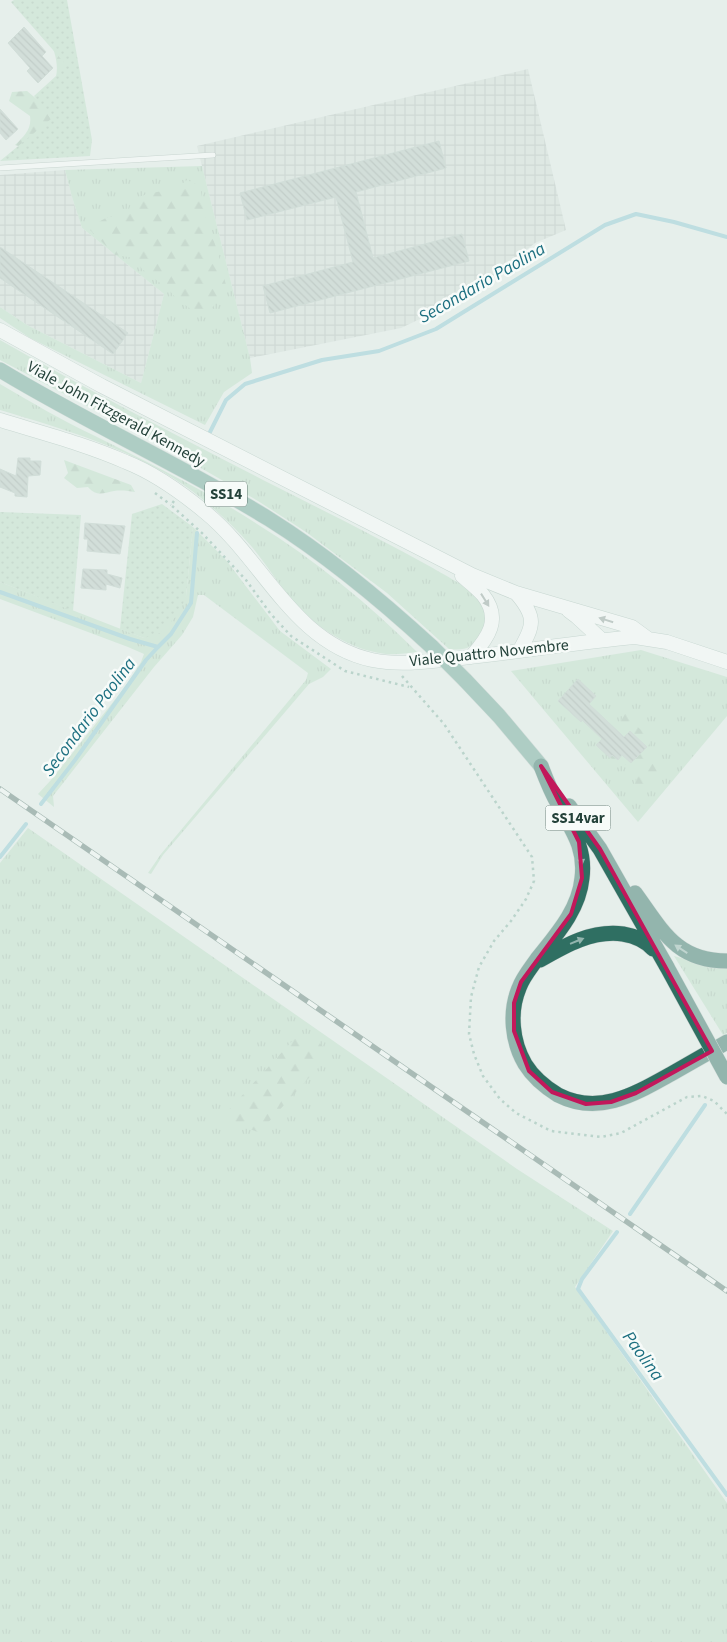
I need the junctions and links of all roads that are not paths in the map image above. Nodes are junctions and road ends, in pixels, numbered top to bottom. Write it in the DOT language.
graph roads {
  1 [pos="213,154"];
  2 [pos="0,168"];
  3 [pos="0,330"];
  4 [pos="0,370"];
  5 [pos="0,420"];
  6 [pos="451,566"];
  7 [pos="516,593"];
  8 [pos="562,606"];
  9 [pos="647,638"];
  10 [pos="602,640"];
  11 [pos="519,651"];
  12 [pos="471,657"];
  13 [pos="727,662"];
  14 [pos="541,766"];
  15 [pos="613,871"];
  16 [pos="727,961"];
  17 [pos="534,964"];
  18 [pos="666,965"];
  19 [pos="727,1042"];
  20 [pos="727,1077"];
  1 -- 2 [label="lane"];
  3 -- 6 [label="street"];
  4 -- 14 [label="main road, Viale John Fitzgerald Kennedy / SS14, bridge"];
  5 -- 12 [label="street, Viale Quattro Novembre"];
  6 -- 7 [label="street"];
  6 -- 12 [label="street, one-way"];
  7 -- 8 [label="street"];
  7 -- 11 [label="street"];
  9 -- 8 [label="street, one-way"];
  8 -- 10 [label="street"];
  9 -- 10 [label="street, Viale Quattro Novembre"];
  9 -- 13 [label="street, Viale Quattro Novembre"];
  10 -- 11 [label="street, Viale Quattro Novembre"];
  11 -- 12 [label="street, Viale Quattro Novembre"];
  14 -- 15 [label="highway, SS14var"];
  14 -- 17 [label="highway, one-way"];
  16 -- 15 [label="highway, one-way"];
  15 -- 18 [label="highway, SS14var"];
  17 -- 18 [label="highway, one-way"];
  17 -- 19 [label="highway"];
  18 -- 20 [label="highway, SS14var, bridge"];
}
